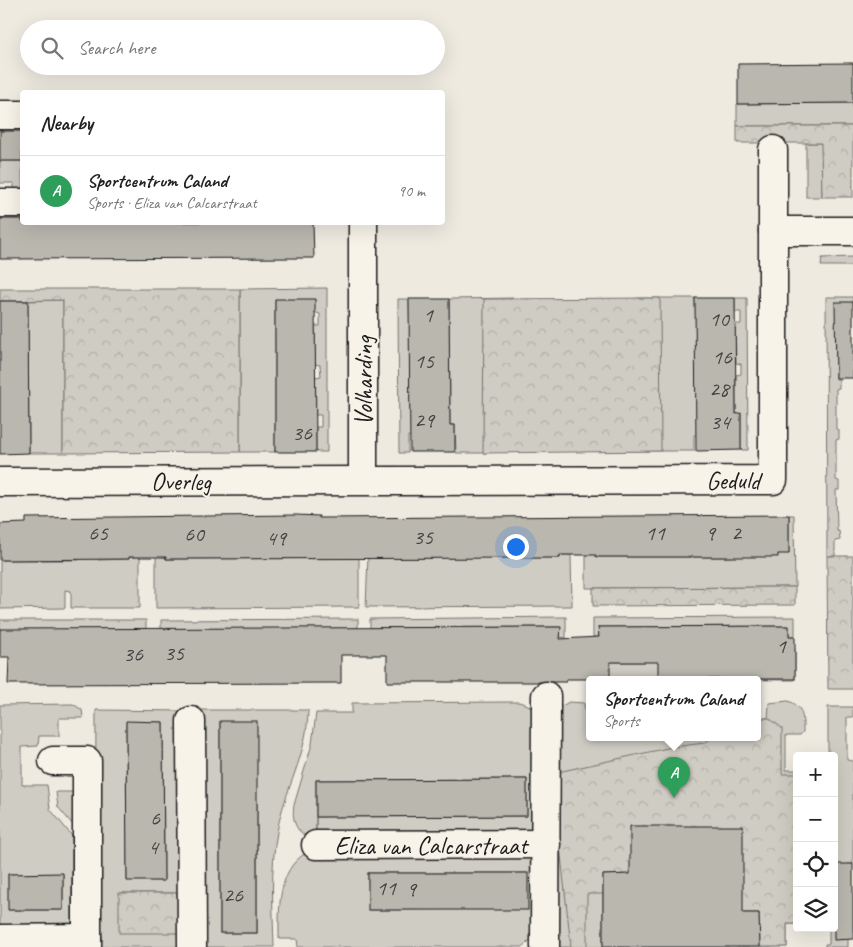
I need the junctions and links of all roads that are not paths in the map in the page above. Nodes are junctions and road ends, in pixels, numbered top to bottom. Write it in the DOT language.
graph roads {
  1 [pos="0,115"];
  2 [pos="20,115"];
  3 [pos="773,150"];
  4 [pos="0,203"];
  5 [pos="20,203"];
  6 [pos="362,225"];
  7 [pos="773,231"];
  8 [pos="853,231"];
  9 [pos="363,480"];
  10 [pos="0,482"];
  11 [pos="546,696"];
  12 [pos="191,721"];
  13 [pos="53,760"];
  14 [pos="546,844"];
  15 [pos="316,845"];
  16 [pos="0,938"];
  17 [pos="87,943"];
  18 [pos="192,947"];
  19 [pos="545,947"];
  1 -- 2 [label="street"];
  3 -- 7 [label="street, Geduld"];
  4 -- 5 [label="street"];
  6 -- 9 [label="street, Volharding"];
  7 -- 8 [label="street"];
  7 -- 9 [label="street, Geduld"];
  9 -- 10 [label="street, Overleg"];
  11 -- 14 [label="street, Eliza van Calcarstraat"];
  12 -- 18 [label="street"];
  13 -- 17 [label="street"];
  14 -- 15 [label="street, Eliza van Calcarstraat"];
  14 -- 19 [label="street, Eliza van Calcarstraat"];
  16 -- 17 [label="street"];
}
